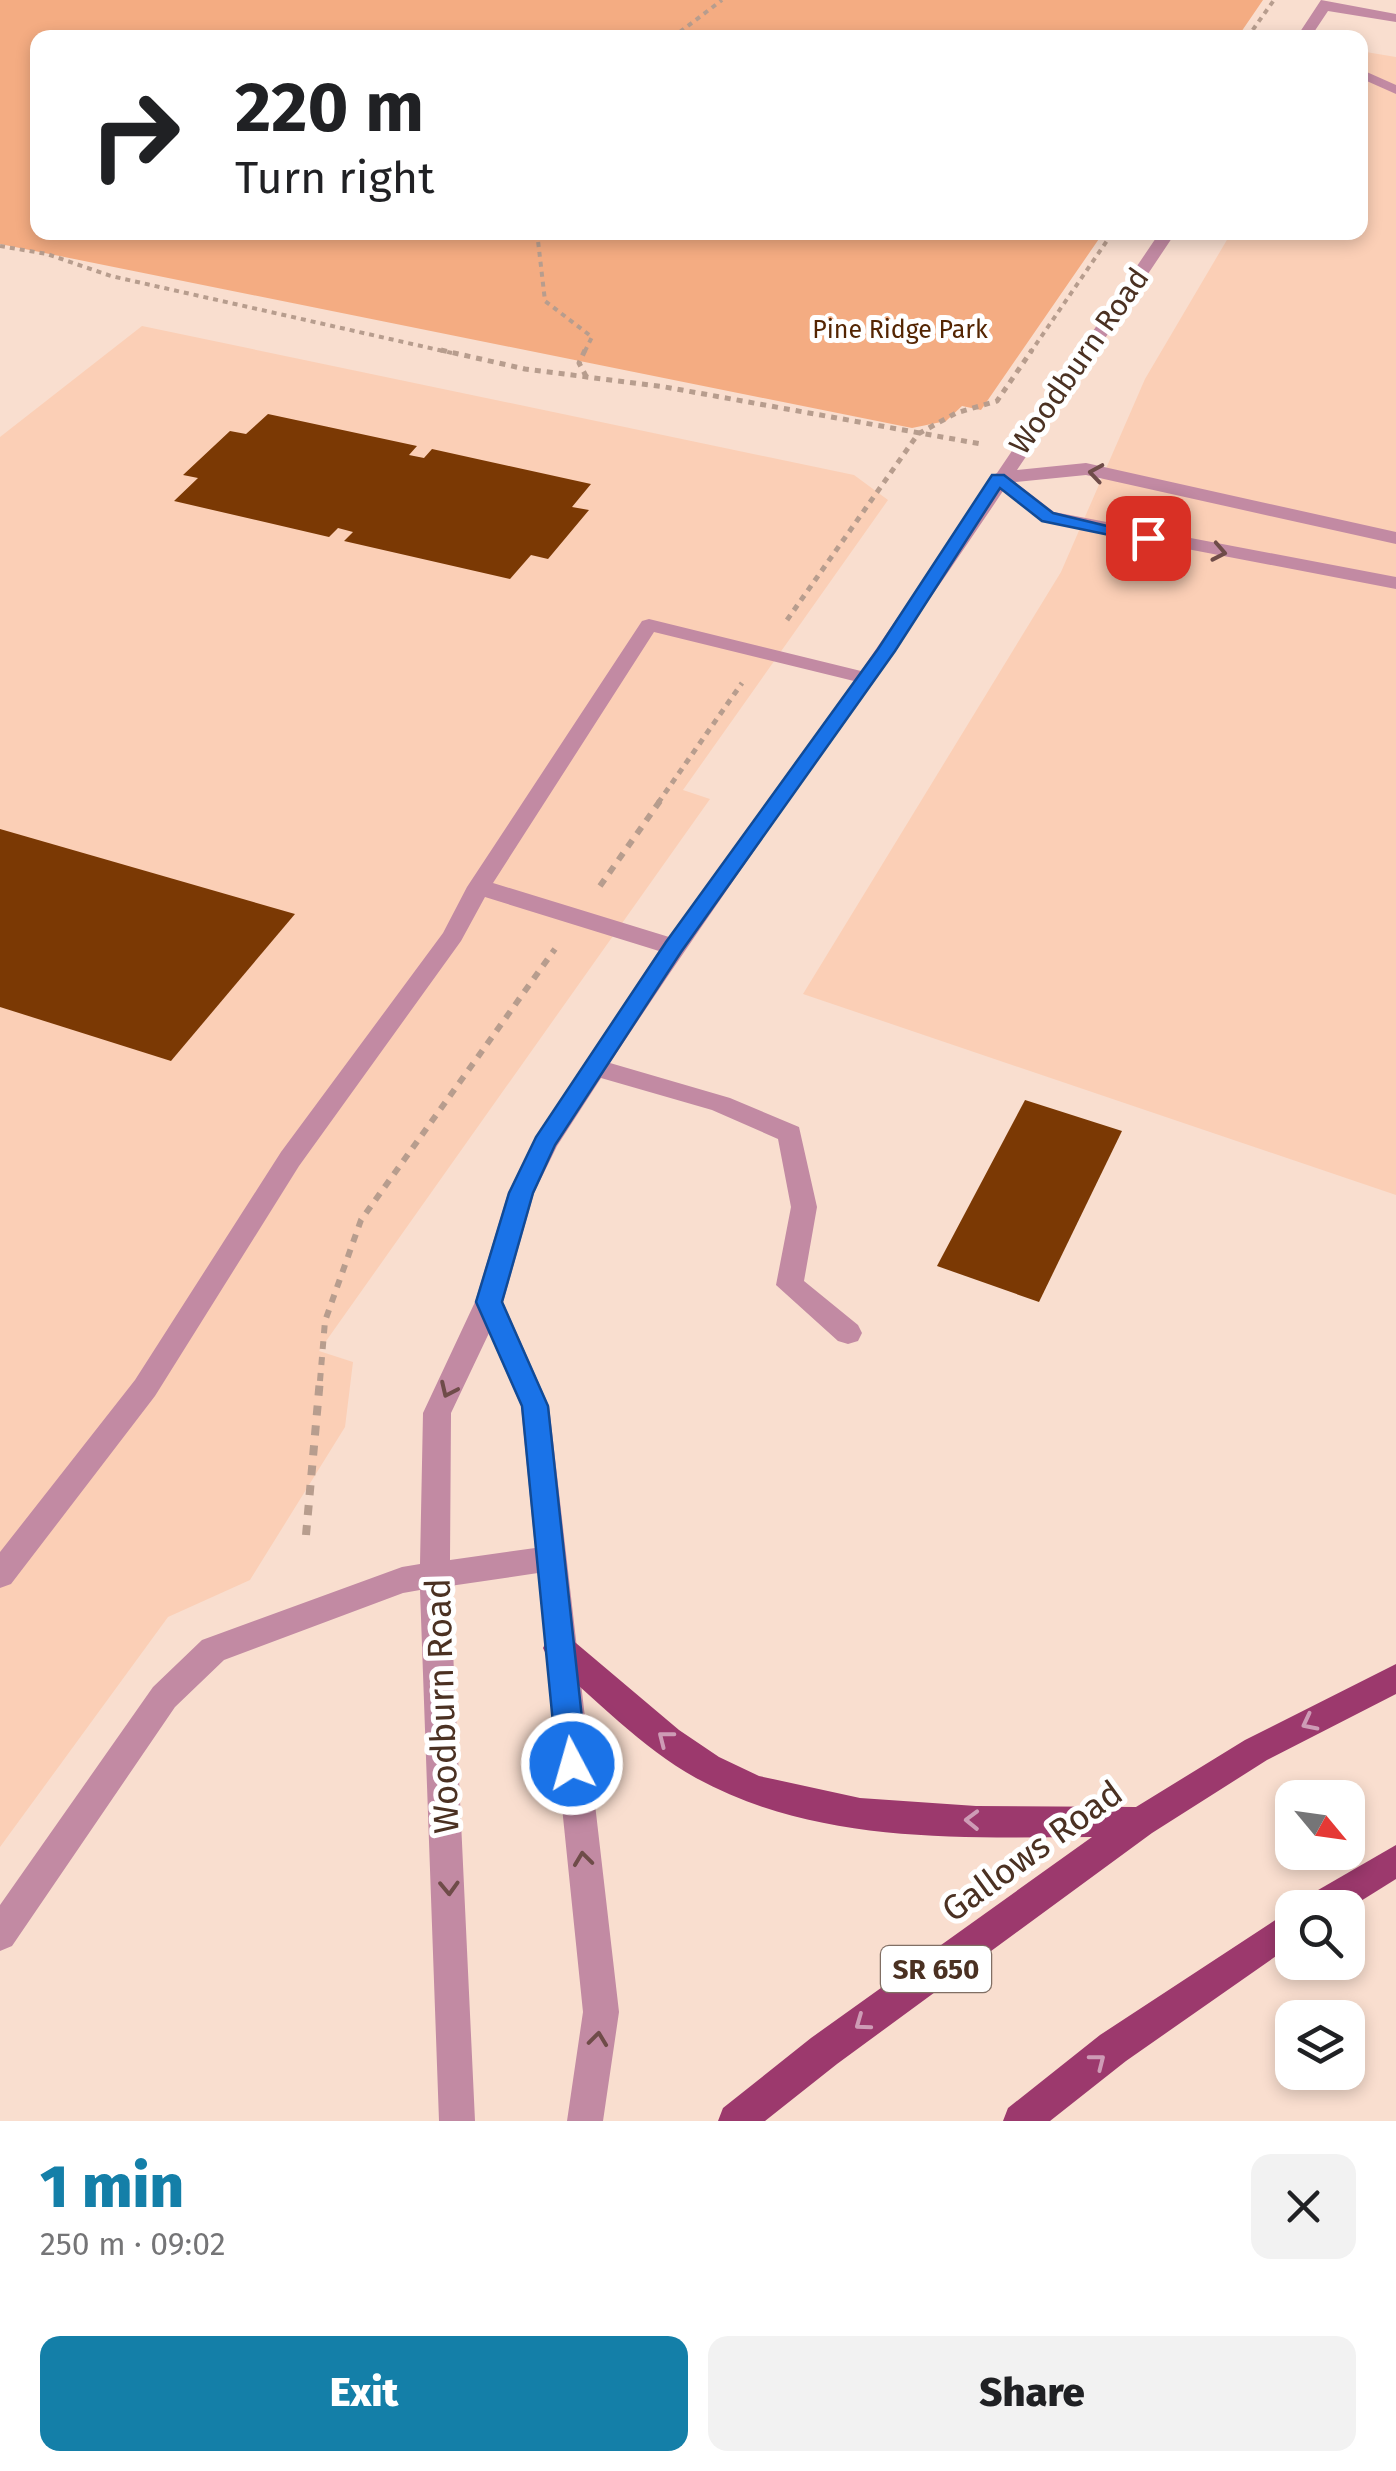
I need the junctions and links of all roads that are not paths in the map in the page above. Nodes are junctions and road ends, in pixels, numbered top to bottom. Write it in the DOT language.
graph roads {
  1 [pos="1327,3"];
  2 [pos="1395,17"];
  3 [pos="1311,30"];
  4 [pos="1368,77"];
  5 [pos="1368,87"];
  6 [pos="1396,91"];
  7 [pos="1162,240"];
  8 [pos="998,478"];
  9 [pos="1396,538"];
  10 [pos="1396,583"];
  11 [pos="866,678"];
  12 [pos="479,887"];
  13 [pos="674,947"];
  14 [pos="594,1067"];
  15 [pos="489,1302"];
  16 [pos="848,1334"];
  17 [pos="549,1560"];
  18 [pos="0,1576"];
  19 [pos="436,1576"];
  20 [pos="559,1648"];
  21 [pos="1396,1678"];
  22 [pos="1140,1822"];
  23 [pos="1396,1861"];
  24 [pos="1348,1890"];
  25 [pos="0,1934"];
  26 [pos="1275,1937"];
  27 [pos="456,2121"];
  28 [pos="585,2121"];
  29 [pos="736,2121"];
  30 [pos="1021,2121"];
  1 -- 2 [label="street"];
  1 -- 3 [label="street"];
  4 -- 6 [label="street"];
  5 -- 6 [label="street"];
  7 -- 8 [label="street, Woodburn Road"];
  9 -- 8 [label="street, one-way"];
  8 -- 10 [label="street, one-way"];
  8 -- 11 [label="street, Woodburn Road"];
  11 -- 12 [label="street"];
  11 -- 13 [label="street, Woodburn Road"];
  12 -- 13 [label="street"];
  12 -- 18 [label="street"];
  13 -- 14 [label="street, Woodburn Road"];
  14 -- 15 [label="street, Woodburn Road"];
  14 -- 16 [label="street"];
  15 -- 17 [label="street"];
  15 -- 19 [label="street, Woodburn Road, one-way"];
  17 -- 19 [label="street"];
  17 -- 20 [label="street"];
  19 -- 25 [label="street"];
  19 -- 27 [label="street, Woodburn Road, one-way"];
  22 -- 20 [label="main road, one-way"];
  28 -- 20 [label="street, one-way"];
  21 -- 22 [label="main road, Gallows Road / SR 650, one-way"];
  22 -- 29 [label="main road, Gallows Road / SR 650, one-way"];
  23 -- 24 [label="main road"];
  30 -- 26 [label="main road, one-way"];
}
